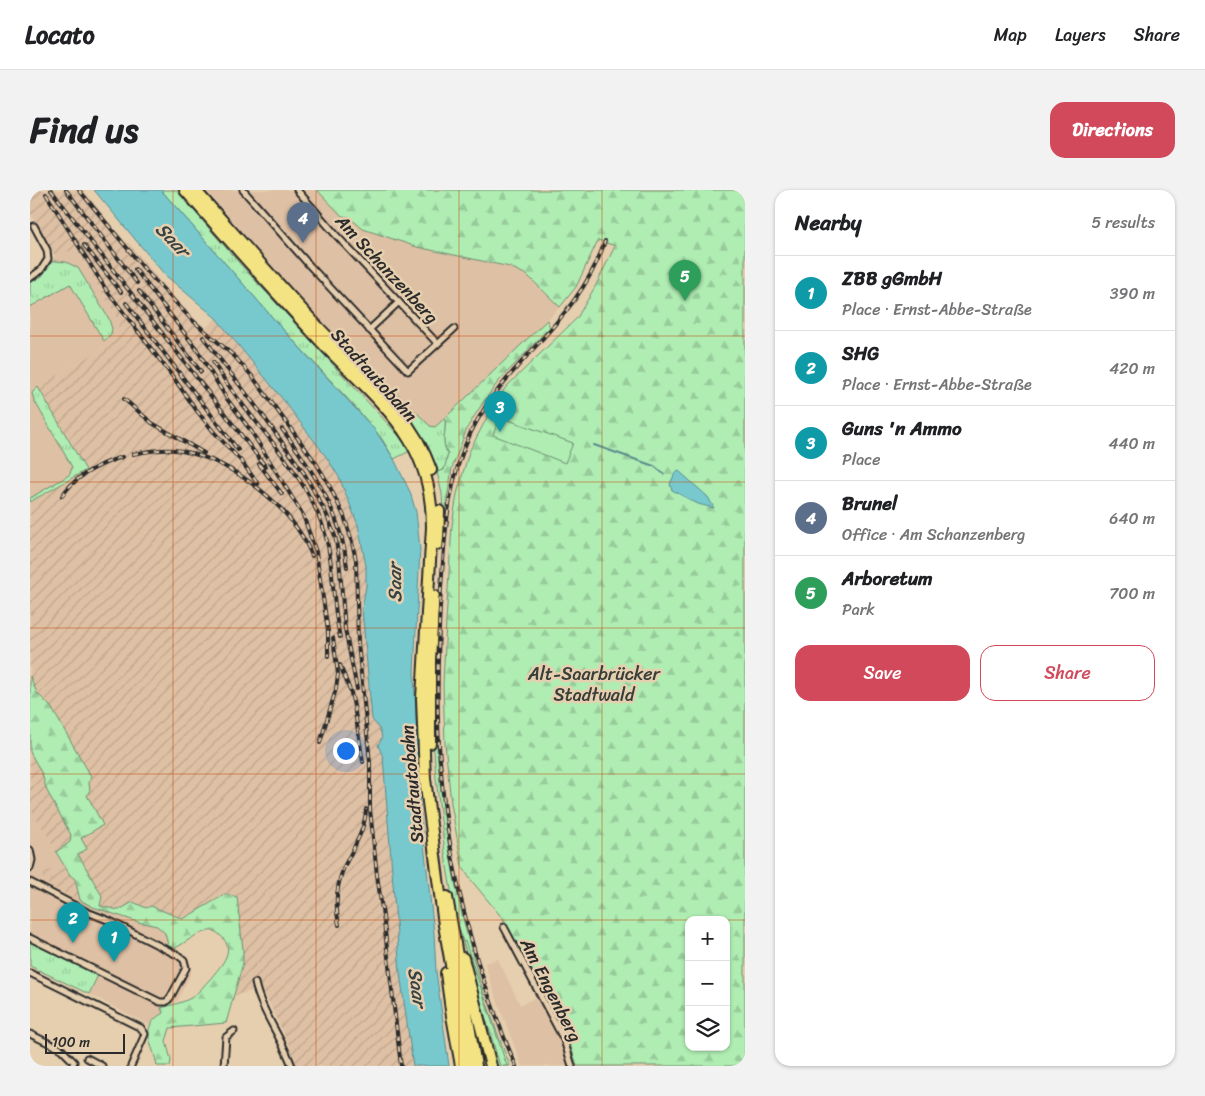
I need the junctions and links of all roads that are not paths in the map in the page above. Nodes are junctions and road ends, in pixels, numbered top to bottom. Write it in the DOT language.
graph roads {
  1 [pos="186,190"];
  2 [pos="195,190"];
  3 [pos="243,190"];
  4 [pos="296,190"];
  5 [pos="34,226"];
  6 [pos="30,278"];
  7 [pos="399,302"];
  8 [pos="454,329"];
  9 [pos="369,330"];
  10 [pos="437,344"];
  11 [pos="30,850"];
  12 [pos="30,868"];
  13 [pos="30,882"];
  14 [pos="448,924"];
  15 [pos="504,927"];
  16 [pos="30,938"];
  17 [pos="30,973"];
  18 [pos="255,983"];
  19 [pos="234,1031"];
  20 [pos="30,1034"];
  21 [pos="87,1058"];
  22 [pos="72,1066"];
  23 [pos="102,1066"];
  24 [pos="131,1066"];
  25 [pos="224,1066"];
  26 [pos="292,1066"];
  27 [pos="461,1066"];
  28 [pos="468,1066"];
  29 [pos="476,1066"];
  30 [pos="492,1066"];
  31 [pos="572,1066"];
  1 -- 14 [label="highway, Stadtautobahn"];
  2 -- 14 [label="highway, Stadtautobahn"];
  3 -- 9 [label="street"];
  4 -- 7 [label="street, Am Schanzenberg"];
  5 -- 6 [label="street"];
  7 -- 9 [label="street"];
  7 -- 10 [label="street, Am Schanzenberg"];
  8 -- 10 [label="street"];
  9 -- 10 [label="street"];
  11 -- 12 [label="street"];
  13 -- 16 [label="street"];
  14 -- 27 [label="highway"];
  14 -- 28 [label="highway"];
  14 -- 29 [label="highway"];
  14 -- 30 [label="highway"];
  15 -- 31 [label="street, Am Engenberg"];
  17 -- 24 [label="street"];
  18 -- 26 [label="street"];
  19 -- 25 [label="street"];
  20 -- 22 [label="street"];
  21 -- 23 [label="street"];
}
